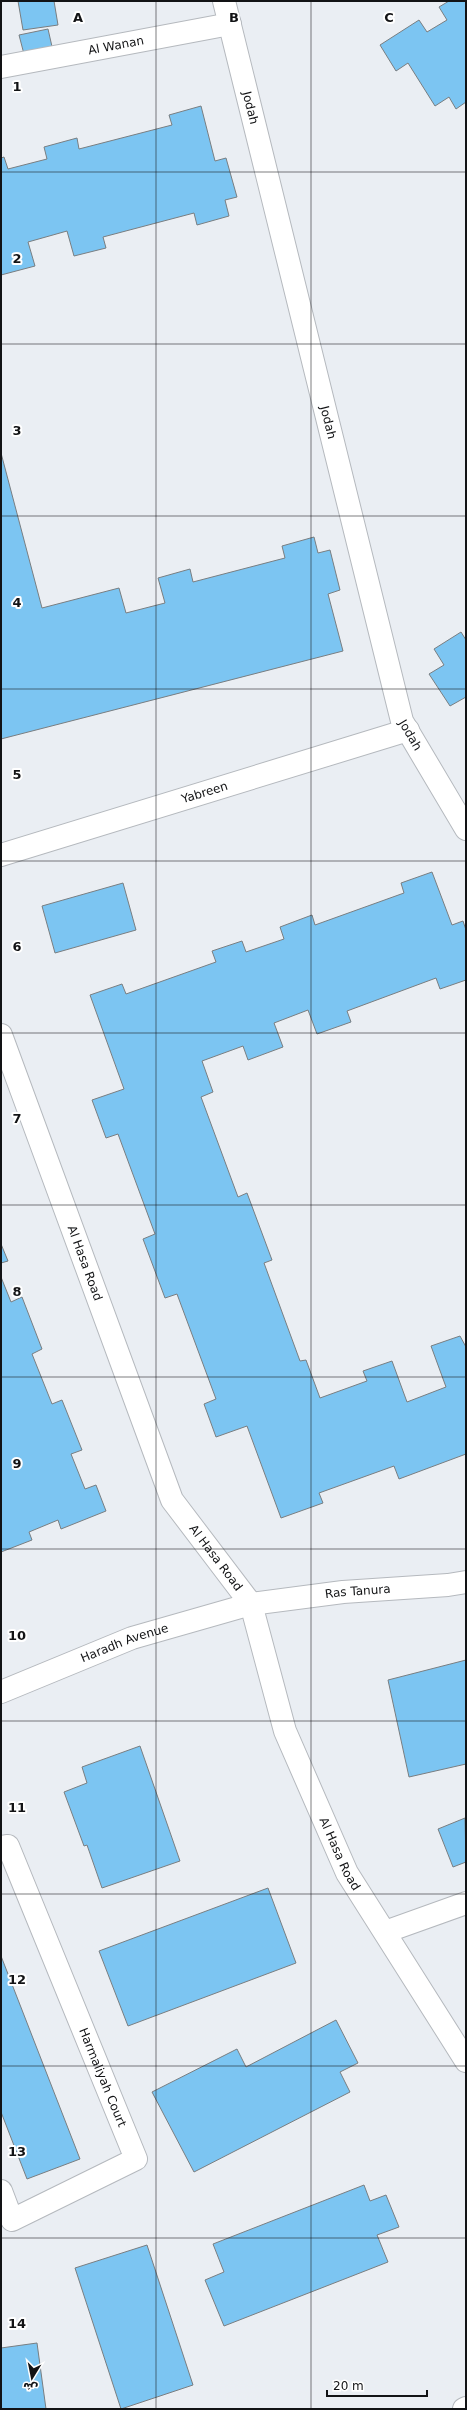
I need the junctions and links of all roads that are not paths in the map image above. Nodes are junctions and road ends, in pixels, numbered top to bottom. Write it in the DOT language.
graph roads {
  1 [pos="224,1"];
  2 [pos="230,24"];
  3 [pos="1,67"];
  4 [pos="408,730"];
  5 [pos="466,829"];
  6 [pos="1,855"];
  7 [pos="1,1036"];
  8 [pos="466,1582"];
  9 [pos="251,1604"];
  10 [pos="1,1692"];
  11 [pos="1,1847"];
  12 [pos="466,1903"];
  13 [pos="385,1932"];
  14 [pos="466,2061"];
  15 [pos="1,2192"];
  1 -- 2 [label="street, Jodah"];
  2 -- 3 [label="street, Al Wanan"];
  2 -- 4 [label="street, Jodah"];
  4 -- 5 [label="street, Jodah"];
  4 -- 6 [label="street, Yabreen"];
  7 -- 9 [label="street, Al Hasa Road"];
  8 -- 9 [label="street, Ras Tanura"];
  9 -- 10 [label="street, Haradh Avenue"];
  9 -- 13 [label="street, Al Hasa Road"];
  11 -- 15 [label="street, Harmaliyah Court"];
  12 -- 13 [label="street"];
  13 -- 14 [label="street, Al Hasa Road"];
}
